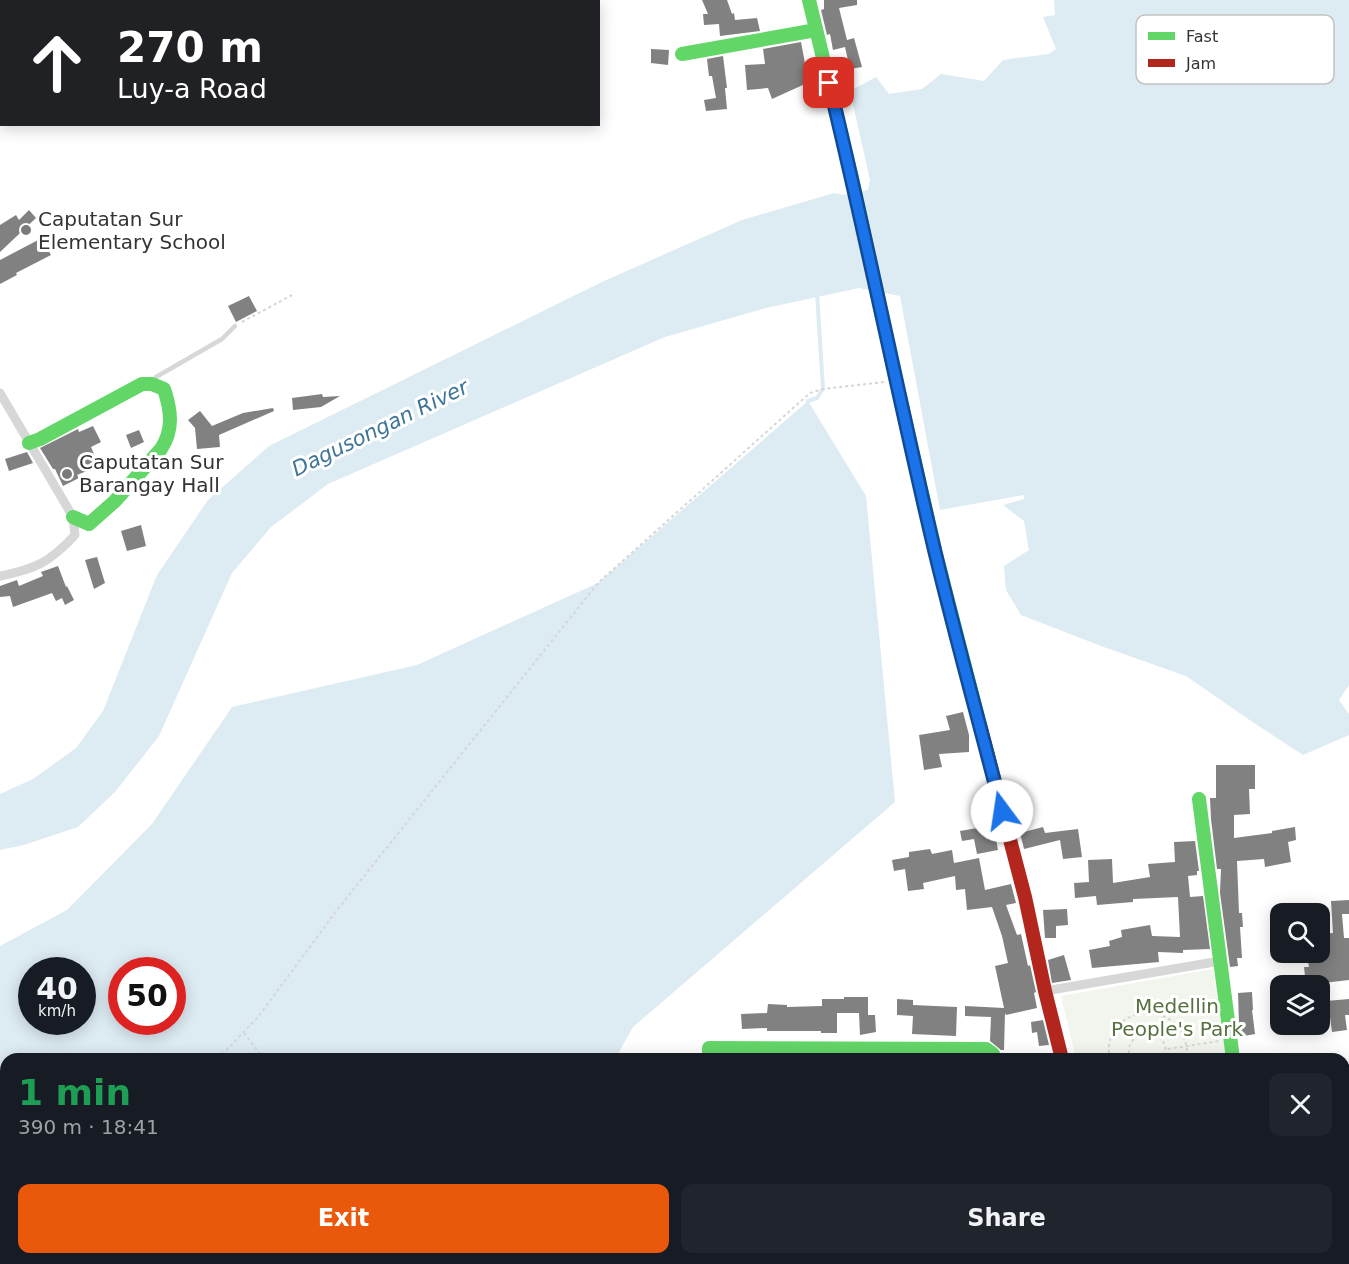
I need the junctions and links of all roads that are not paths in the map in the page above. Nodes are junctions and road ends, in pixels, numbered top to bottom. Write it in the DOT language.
graph roads {
  1 [pos="809,0"];
  2 [pos="816,30"];
  3 [pos="682,54"];
  4 [pos="235,326"];
  5 [pos="152,384"];
  6 [pos="0,393"];
  7 [pos="28,443"];
  8 [pos="73,517"];
  9 [pos="89,524"];
  10 [pos="75,535"];
  11 [pos="0,576"];
  12 [pos="1199,799"];
  13 [pos="1220,961"];
  14 [pos="1045,991"];
  15 [pos="709,1053"];
  16 [pos="794,1053"];
  17 [pos="992,1053"];
  18 [pos="1060,1053"];
  19 [pos="1232,1053"];
  1 -- 2 [label="main road"];
  2 -- 3 [label="main road"];
  2 -- 14 [label="main road"];
  4 -- 5 [label="lane"];
  5 -- 7 [label="main road"];
  5 -- 9 [label="main road"];
  6 -- 7 [label="street"];
  7 -- 8 [label="street"];
  8 -- 9 [label="main road"];
  8 -- 10 [label="street"];
  9 -- 10 [label="street"];
  10 -- 11 [label="street"];
  12 -- 13 [label="main road"];
  13 -- 14 [label="street"];
  13 -- 19 [label="main road"];
  14 -- 18 [label="main road"];
  15 -- 16 [label="main road"];
  16 -- 17 [label="main road"];
}
